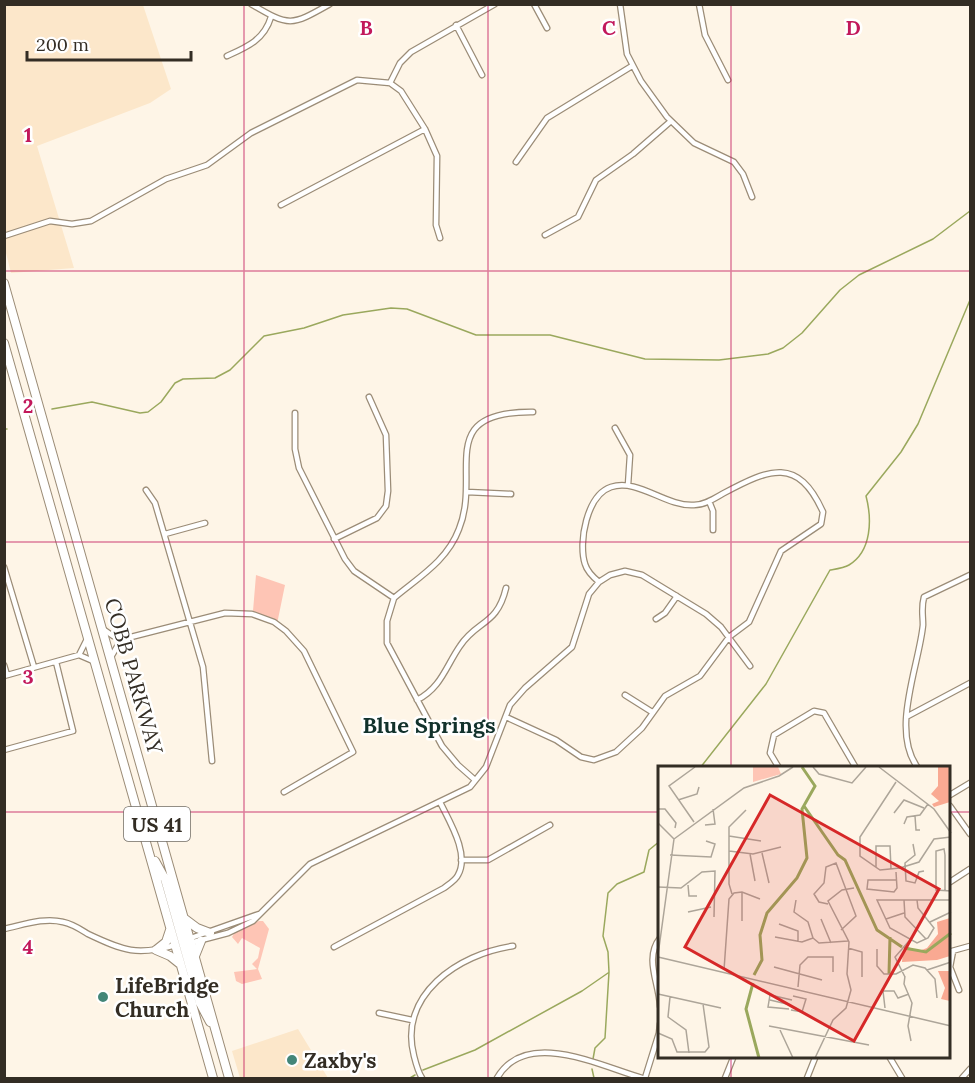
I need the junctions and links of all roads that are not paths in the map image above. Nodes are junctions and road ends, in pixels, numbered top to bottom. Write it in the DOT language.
graph roads {
  1 [pos="251,4"];
  2 [pos="330,4"];
  3 [pos="495,4"];
  4 [pos="534,4"];
  5 [pos="620,4"];
  6 [pos="699,4"];
  7 [pos="271,17"];
  8 [pos="456,25"];
  9 [pos="547,28"];
  10 [pos="227,56"];
  11 [pos="632,66"];
  12 [pos="482,75"];
  13 [pos="728,80"];
  14 [pos="390,83"];
  15 [pos="671,121"];
  16 [pos="425,129"];
  17 [pos="516,162"];
  18 [pos="752,197"];
  19 [pos="281,205"];
  20 [pos="545,235"];
  21 [pos="4,236"];
  22 [pos="441,238"];
  23 [pos="4,283"];
  24 [pos="4,343"];
  25 [pos="369,397"];
  26 [pos="533,412"];
  27 [pos="295,413"];
  28 [pos="615,428"];
  29 [pos="628,485"];
  30 [pos="146,490"];
  31 [pos="467,492"];
  32 [pos="511,494"];
  33 [pos="709,501"];
  34 [pos="205,523"];
  35 [pos="713,530"];
  36 [pos="165,534"];
  37 [pos="334,539"];
  38 [pos="4,567"];
  39 [pos="970,575"];
  40 [pos="598,582"];
  41 [pos="506,588"];
  42 [pos="677,596"];
  43 [pos="394,598"];
  44 [pos="656,619"];
  45 [pos="189,621"];
  46 [pos="102,628"];
  47 [pos="87,634"];
  48 [pos="131,637"];
  49 [pos="729,637"];
  50 [pos="79,655"];
  51 [pos="111,659"];
  52 [pos="56,662"];
  53 [pos="96,664"];
  54 [pos="4,665"];
  55 [pos="750,666"];
  56 [pos="34,667"];
  57 [pos="6,676"];
  58 [pos="970,683"];
  59 [pos="626,695"];
  60 [pos="417,700"];
  61 [pos="652,712"];
  62 [pos="908,716"];
  63 [pos="506,717"];
  64 [pos="4,750"];
  65 [pos="212,761"];
  66 [pos="778,766"];
  67 [pos="855,766"];
  68 [pos="917,766"];
  69 [pos="475,780"];
  70 [pos="970,783"];
  71 [pos="284,792"];
  72 [pos="951,794"];
  73 [pos="440,802"];
  74 [pos="951,807"];
  75 [pos="550,825"];
  76 [pos="970,834"];
  77 [pos="149,852"];
  78 [pos="461,860"];
  79 [pos="970,869"];
  80 [pos="951,881"];
  81 [pos="262,912"];
  82 [pos="183,917"];
  83 [pos="4,929"];
  84 [pos="171,929"];
  85 [pos="210,933"];
  86 [pos="201,940"];
  87 [pos="658,940"];
  88 [pos="185,943"];
  89 [pos="513,946"];
  90 [pos="970,946"];
  91 [pos="334,947"];
  92 [pos="156,950"];
  93 [pos="951,951"];
  94 [pos="195,957"];
  95 [pos="181,965"];
  96 [pos="951,970"];
  97 [pos="959,990"];
  98 [pos="658,994"];
  99 [pos="379,1013"];
  100 [pos="412,1020"];
  101 [pos="215,1028"];
  102 [pos="658,1038"];
  103 [pos="734,1059"];
  104 [pos="815,1059"];
  105 [pos="891,1059"];
  106 [pos="970,1069"];
  107 [pos="213,1078"];
  108 [pos="229,1078"];
  109 [pos="422,1078"];
  110 [pos="497,1078"];
  111 [pos="643,1078"];
  112 [pos="725,1078"];
  113 [pos="807,1078"];
  114 [pos="902,1078"];
  115 [pos="962,1078"];
  1 -- 7 [label="street"];
  2 -- 7 [label="street"];
  3 -- 8 [label="street"];
  4 -- 9 [label="street"];
  5 -- 11 [label="street"];
  6 -- 13 [label="street"];
  7 -- 10 [label="street"];
  8 -- 12 [label="street"];
  8 -- 14 [label="street"];
  11 -- 15 [label="street"];
  11 -- 17 [label="street"];
  14 -- 16 [label="street"];
  14 -- 21 [label="street"];
  15 -- 18 [label="street"];
  15 -- 20 [label="street"];
  16 -- 19 [label="street"];
  16 -- 22 [label="street"];
  23 -- 46 [label="main road, COBB PARKWAY / US 41"];
  24 -- 47 [label="main road, COBB PARKWAY / US 41"];
  25 -- 37 [label="street"];
  26 -- 31 [label="street"];
  27 -- 37 [label="street"];
  28 -- 29 [label="street"];
  29 -- 33 [label="street"];
  29 -- 40 [label="street"];
  30 -- 36 [label="street"];
  31 -- 32 [label="street"];
  31 -- 43 [label="street"];
  33 -- 35 [label="street"];
  33 -- 49 [label="street"];
  34 -- 36 [label="street"];
  36 -- 45 [label="street"];
  37 -- 43 [label="street"];
  38 -- 56 [label="street"];
  39 -- 62 [label="street"];
  40 -- 42 [label="street"];
  40 -- 63 [label="street"];
  41 -- 60 [label="street"];
  42 -- 44 [label="street"];
  42 -- 49 [label="street"];
  43 -- 60 [label="street"];
  45 -- 48 [label="street"];
  45 -- 65 [label="street"];
  45 -- 71 [label="street"];
  46 -- 48 [label="street"];
  46 -- 51 [label="main road, COBB PARKWAY / US 41"];
  47 -- 50 [label="street"];
  47 -- 53 [label="main road, COBB PARKWAY / US 41"];
  48 -- 51 [label="street"];
  49 -- 55 [label="street"];
  49 -- 61 [label="street"];
  50 -- 52 [label="street"];
  50 -- 53 [label="street"];
  51 -- 82 [label="main road, COBB PARKWAY / US 41"];
  52 -- 56 [label="street"];
  52 -- 64 [label="street"];
  53 -- 77 [label="main road, COBB PARKWAY / US 41"];
  54 -- 57 [label="street"];
  56 -- 57 [label="street"];
  58 -- 62 [label="street"];
  59 -- 61 [label="street"];
  60 -- 69 [label="street"];
  61 -- 63 [label="street"];
  62 -- 68 [label="street"];
  63 -- 69 [label="street"];
  66 -- 67 [label="street"];
  69 -- 73 [label="street"];
  70 -- 72 [label="street"];
  73 -- 78 [label="street"];
  73 -- 81 [label="street"];
  74 -- 76 [label="street"];
  75 -- 78 [label="street"];
  77 -- 84 [label="main road, COBB PARKWAY / US 41"];
  77 -- 88 [label="main road"];
  78 -- 91 [label="street"];
  79 -- 80 [label="street"];
  81 -- 85 [label="street"];
  81 -- 86 [label="street"];
  82 -- 85 [label="main road"];
  82 -- 88 [label="main road, COBB PARKWAY / US 41"];
  83 -- 92 [label="street"];
  84 -- 88 [label="main road, COBB PARKWAY / US 41"];
  84 -- 92 [label="main road"];
  85 -- 88 [label="street"];
  86 -- 88 [label="street"];
  86 -- 94 [label="main road"];
  87 -- 98 [label="street"];
  88 -- 92 [label="street"];
  88 -- 94 [label="main road, COBB PARKWAY / US 41"];
  88 -- 95 [label="main road, COBB PARKWAY / US 41"];
  88 -- 101 [label="main road"];
  89 -- 100 [label="street"];
  90 -- 93 [label="street"];
  92 -- 95 [label="main road"];
  94 -- 101 [label="main road, COBB PARKWAY / US 41"];
  95 -- 107 [label="main road, COBB PARKWAY / US 41"];
  96 -- 97 [label="street"];
  99 -- 100 [label="street"];
  100 -- 109 [label="street"];
  101 -- 108 [label="main road, COBB PARKWAY / US 41"];
  102 -- 111 [label="street"];
  103 -- 112 [label="street"];
  104 -- 113 [label="street"];
  105 -- 114 [label="street"];
  106 -- 115 [label="street"];
  110 -- 111 [label="street"];
}
